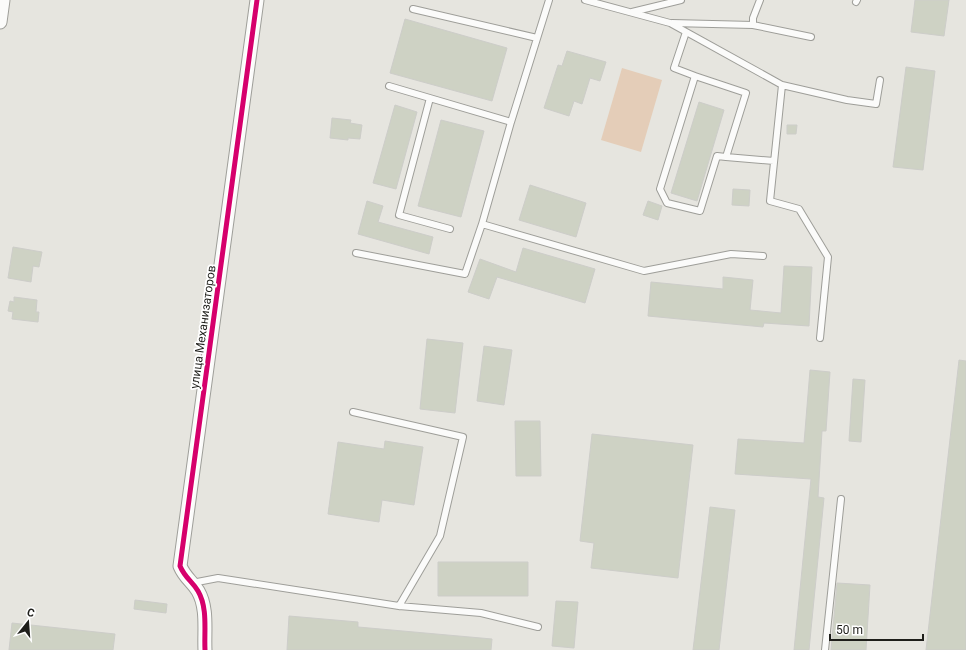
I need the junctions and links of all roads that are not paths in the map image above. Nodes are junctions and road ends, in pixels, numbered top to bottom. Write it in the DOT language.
graph roads {
  1 [pos="3,0"];
  2 [pos="257,0"];
  3 [pos="549,0"];
  4 [pos="585,0"];
  5 [pos="681,0"];
  6 [pos="760,0"];
  7 [pos="413,9"];
  8 [pos="630,13"];
  9 [pos="0,22"];
  10 [pos="670,23"];
  11 [pos="753,25"];
  12 [pos="686,32"];
  13 [pos="538,38"];
  14 [pos="811,38"];
  15 [pos="695,76"];
  16 [pos="880,80"];
  17 [pos="782,85"];
  18 [pos="388,86"];
  19 [pos="430,98"];
  20 [pos="512,122"];
  21 [pos="726,157"];
  22 [pos="774,161"];
  23 [pos="482,224"];
  24 [pos="450,229"];
  25 [pos="356,253"];
  26 [pos="763,256"];
  27 [pos="820,338"];
  28 [pos="353,412"];
  29 [pos="841,499"];
  30 [pos="192,583"];
  31 [pos="400,606"];
  32 [pos="538,627"];
  33 [pos="205,650"];
  34 [pos="824,650"];
  1 -- 9 [label="street"];
  2 -- 30 [label="street, улица Механизаторов"];
  3 -- 13 [label="lane"];
  4 -- 8 [label="lane"];
  5 -- 8 [label="lane"];
  6 -- 11 [label="lane"];
  7 -- 13 [label="lane"];
  8 -- 10 [label="lane"];
  10 -- 11 [label="lane"];
  10 -- 12 [label="lane"];
  11 -- 14 [label="lane"];
  12 -- 15 [label="lane"];
  12 -- 17 [label="lane"];
  13 -- 20 [label="lane"];
  15 -- 21 [label="lane"];
  15 -- 21 [label="lane"];
  16 -- 17 [label="lane"];
  17 -- 22 [label="lane"];
  18 -- 19 [label="lane"];
  19 -- 20 [label="lane"];
  19 -- 24 [label="lane"];
  20 -- 23 [label="lane"];
  21 -- 22 [label="lane"];
  22 -- 27 [label="lane"];
  23 -- 25 [label="lane"];
  23 -- 26 [label="lane"];
  28 -- 31 [label="lane"];
  29 -- 34 [label="lane"];
  30 -- 31 [label="lane"];
  30 -- 33 [label="street, улица Механизаторов"];
  31 -- 32 [label="lane"];
}
